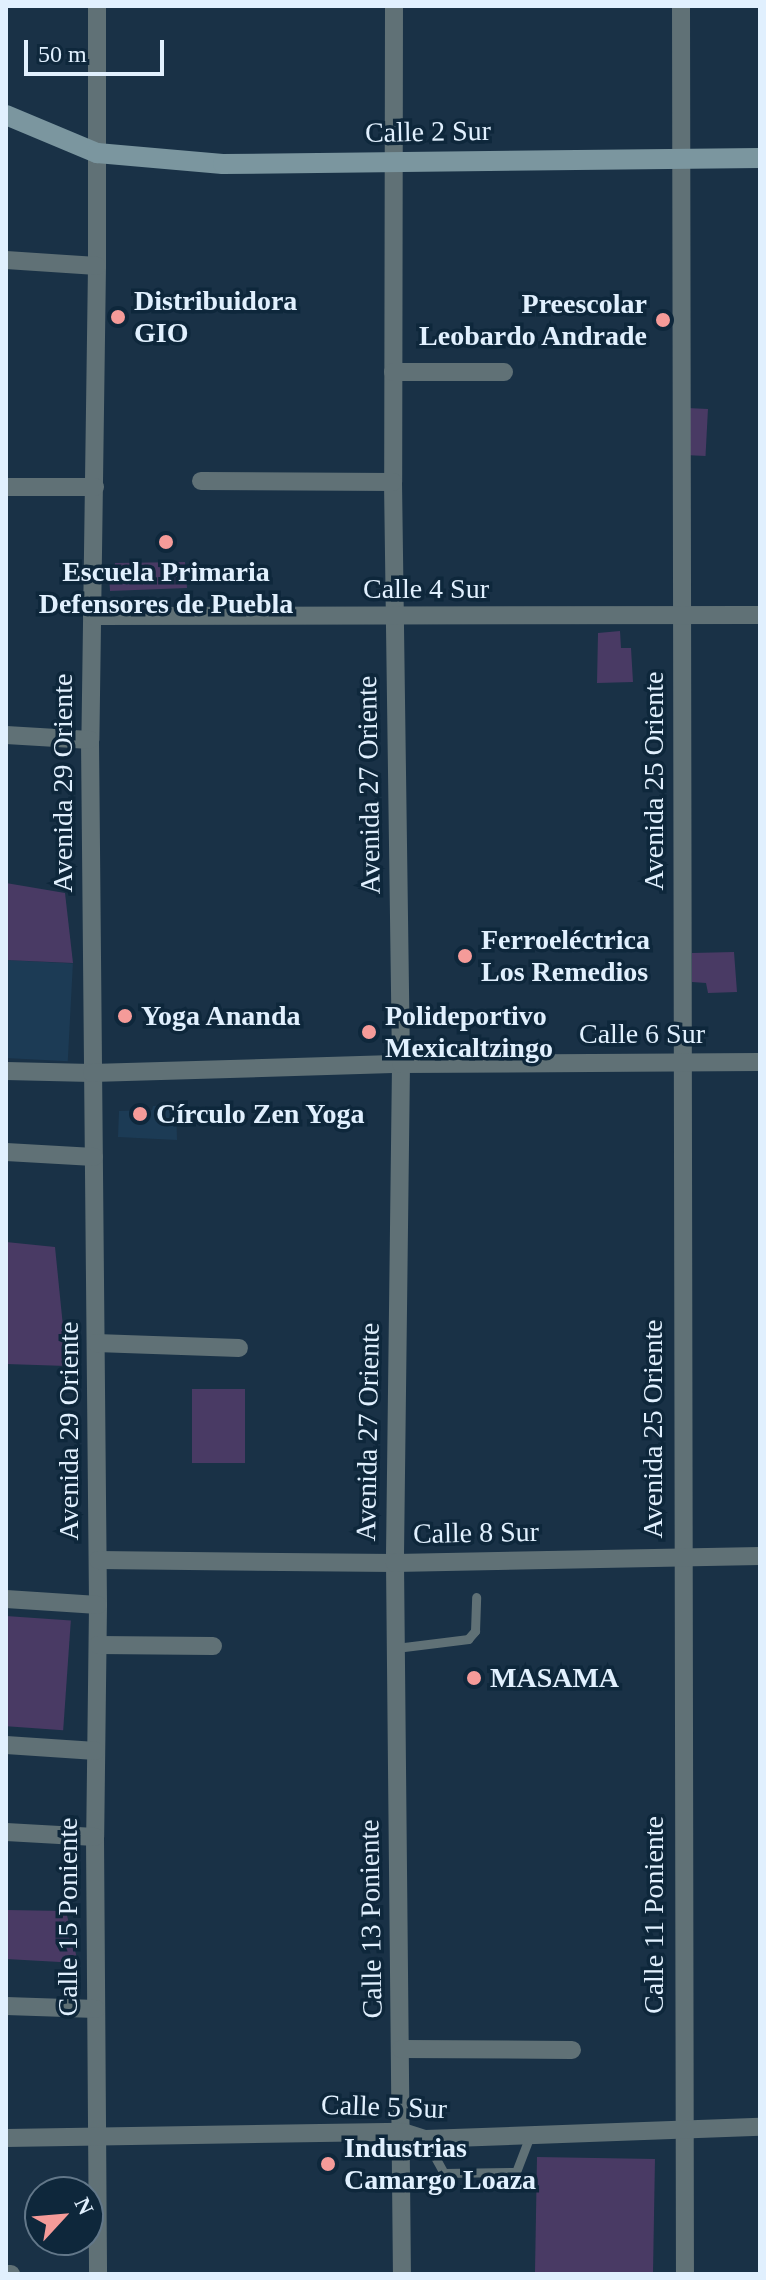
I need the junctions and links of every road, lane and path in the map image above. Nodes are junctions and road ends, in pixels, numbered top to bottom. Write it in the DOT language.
graph roads {
  1 [pos="97,6"];
  2 [pos="394,6"];
  3 [pos="681,6"];
  4 [pos="6,115"];
  5 [pos="97,153"];
  6 [pos="680,157"];
  7 [pos="760,158"];
  8 [pos="394,160"];
  9 [pos="6,260"];
  10 [pos="97,266"];
  11 [pos="393,372"];
  12 [pos="504,372"];
  13 [pos="201,481"];
  14 [pos="393,482"];
  15 [pos="6,487"];
  16 [pos="95,487"];
  17 [pos="760,615"];
  18 [pos="92,616"];
  19 [pos="683,616"];
  20 [pos="395,618"];
  21 [pos="6,735"];
  22 [pos="90,740"];
  23 [pos="681,1061"];
  24 [pos="760,1062"];
  25 [pos="401,1064"];
  26 [pos="6,1071"];
  27 [pos="92,1073"];
  28 [pos="6,1152"];
  29 [pos="94,1157"];
  30 [pos="96,1343"];
  31 [pos="239,1348"];
  32 [pos="681,1556"];
  33 [pos="760,1556"];
  34 [pos="98,1560"];
  35 [pos="395,1563"];
  36 [pos="476,1597"];
  37 [pos="6,1599"];
  38 [pos="98,1605"];
  39 [pos="98,1645"];
  40 [pos="213,1646"];
  41 [pos="396,1648"];
  42 [pos="6,1745"];
  43 [pos="96,1751"];
  44 [pos="6,1832"];
  45 [pos="95,1837"];
  46 [pos="6,2006"];
  47 [pos="96,2009"];
  48 [pos="401,2049"];
  49 [pos="572,2050"];
  50 [pos="760,2127"];
  51 [pos="682,2129"];
  52 [pos="403,2132"];
  53 [pos="96,2135"];
  54 [pos="530,2135"];
  55 [pos="6,2138"];
  56 [pos="425,2139"];
  57 [pos="91,2274"];
  58 [pos="98,2274"];
  59 [pos="402,2274"];
  60 [pos="685,2274"];
  1 -- 5 [label="street, Avenida 29 Oriente"];
  2 -- 8 [label="street, Avenida 27 Oriente"];
  3 -- 6 [label="street, Avenida 25 Oriente"];
  4 -- 5 [label="main road, Calle 2 Sur"];
  5 -- 8 [label="main road, Calle 2 Sur"];
  5 -- 10 [label="street, Avenida 29 Oriente"];
  6 -- 7 [label="main road, Calle 2 Sur"];
  6 -- 8 [label="main road, Calle 2 Sur"];
  6 -- 19 [label="street, Avenida 25 Oriente"];
  8 -- 11 [label="street, Avenida 27 Oriente"];
  9 -- 10 [label="street"];
  10 -- 16 [label="street, Avenida 29 Oriente"];
  11 -- 12 [label="street"];
  11 -- 14 [label="street, Avenida 27 Oriente"];
  13 -- 14 [label="street"];
  14 -- 20 [label="street, Avenida 27 Oriente"];
  15 -- 16 [label="street"];
  16 -- 18 [label="street, Avenida 29 Oriente"];
  17 -- 19 [label="street, Calle 4 Sur"];
  18 -- 20 [label="street, Calle 4 Sur"];
  18 -- 22 [label="street, Avenida 29 Oriente"];
  19 -- 20 [label="street, Calle 4 Sur"];
  19 -- 23 [label="street, Avenida 25 Oriente"];
  20 -- 25 [label="street, Avenida 27 Oriente"];
  21 -- 22 [label="street"];
  22 -- 27 [label="street, Avenida 29 Oriente"];
  23 -- 24 [label="street, Calle 6 Sur"];
  23 -- 25 [label="street, Calle 6 Sur"];
  23 -- 32 [label="street, Avenida 25 Oriente"];
  25 -- 27 [label="street, Calle 6 Sur"];
  25 -- 35 [label="street, Avenida 27 Oriente"];
  26 -- 27 [label="street, Calle 6 Sur"];
  27 -- 29 [label="street, Avenida 29 Oriente"];
  28 -- 29 [label="street"];
  29 -- 30 [label="street, Avenida 29 Oriente"];
  30 -- 31 [label="street"];
  30 -- 34 [label="street, Avenida 29 Oriente"];
  32 -- 33 [label="street, Calle 8 Sur"];
  32 -- 35 [label="street, Calle 8 Sur"];
  32 -- 51 [label="street, Calle 11 Poniente"];
  34 -- 35 [label="street, Calle 8 Sur"];
  34 -- 38 [label="street, Calle 15 Poniente"];
  35 -- 41 [label="street, Calle 13 Poniente"];
  36 -- 41 [label="lane"];
  37 -- 38 [label="street"];
  38 -- 39 [label="street, Calle 15 Poniente"];
  39 -- 40 [label="street"];
  39 -- 43 [label="street, Calle 15 Poniente"];
  41 -- 48 [label="street, Calle 13 Poniente"];
  42 -- 43 [label="street"];
  43 -- 45 [label="street, Calle 15 Poniente"];
  44 -- 45 [label="street"];
  45 -- 47 [label="street, Calle 15 Poniente"];
  46 -- 47 [label="street"];
  47 -- 53 [label="street, Calle 15 Poniente"];
  48 -- 49 [label="street"];
  48 -- 52 [label="street, Calle 13 Poniente"];
  50 -- 51 [label="street, Calle 5 Sur"];
  51 -- 54 [label="street, Calle 5 Sur"];
  51 -- 60 [label="street, Calle 11 Poniente"];
  52 -- 53 [label="street, Calle 5 Sur"];
  52 -- 56 [label="street, Calle 5 Sur"];
  52 -- 59 [label="street, Calle 13 Poniente"];
  53 -- 55 [label="street, Calle 5 Sur"];
  53 -- 58 [label="street, Calle 15 Poniente"];
  54 -- 56 [label="street, Calle 5 Sur"];
  54 -- 56 [label="lane"];
  57 -- 58 [label="street"];
}
